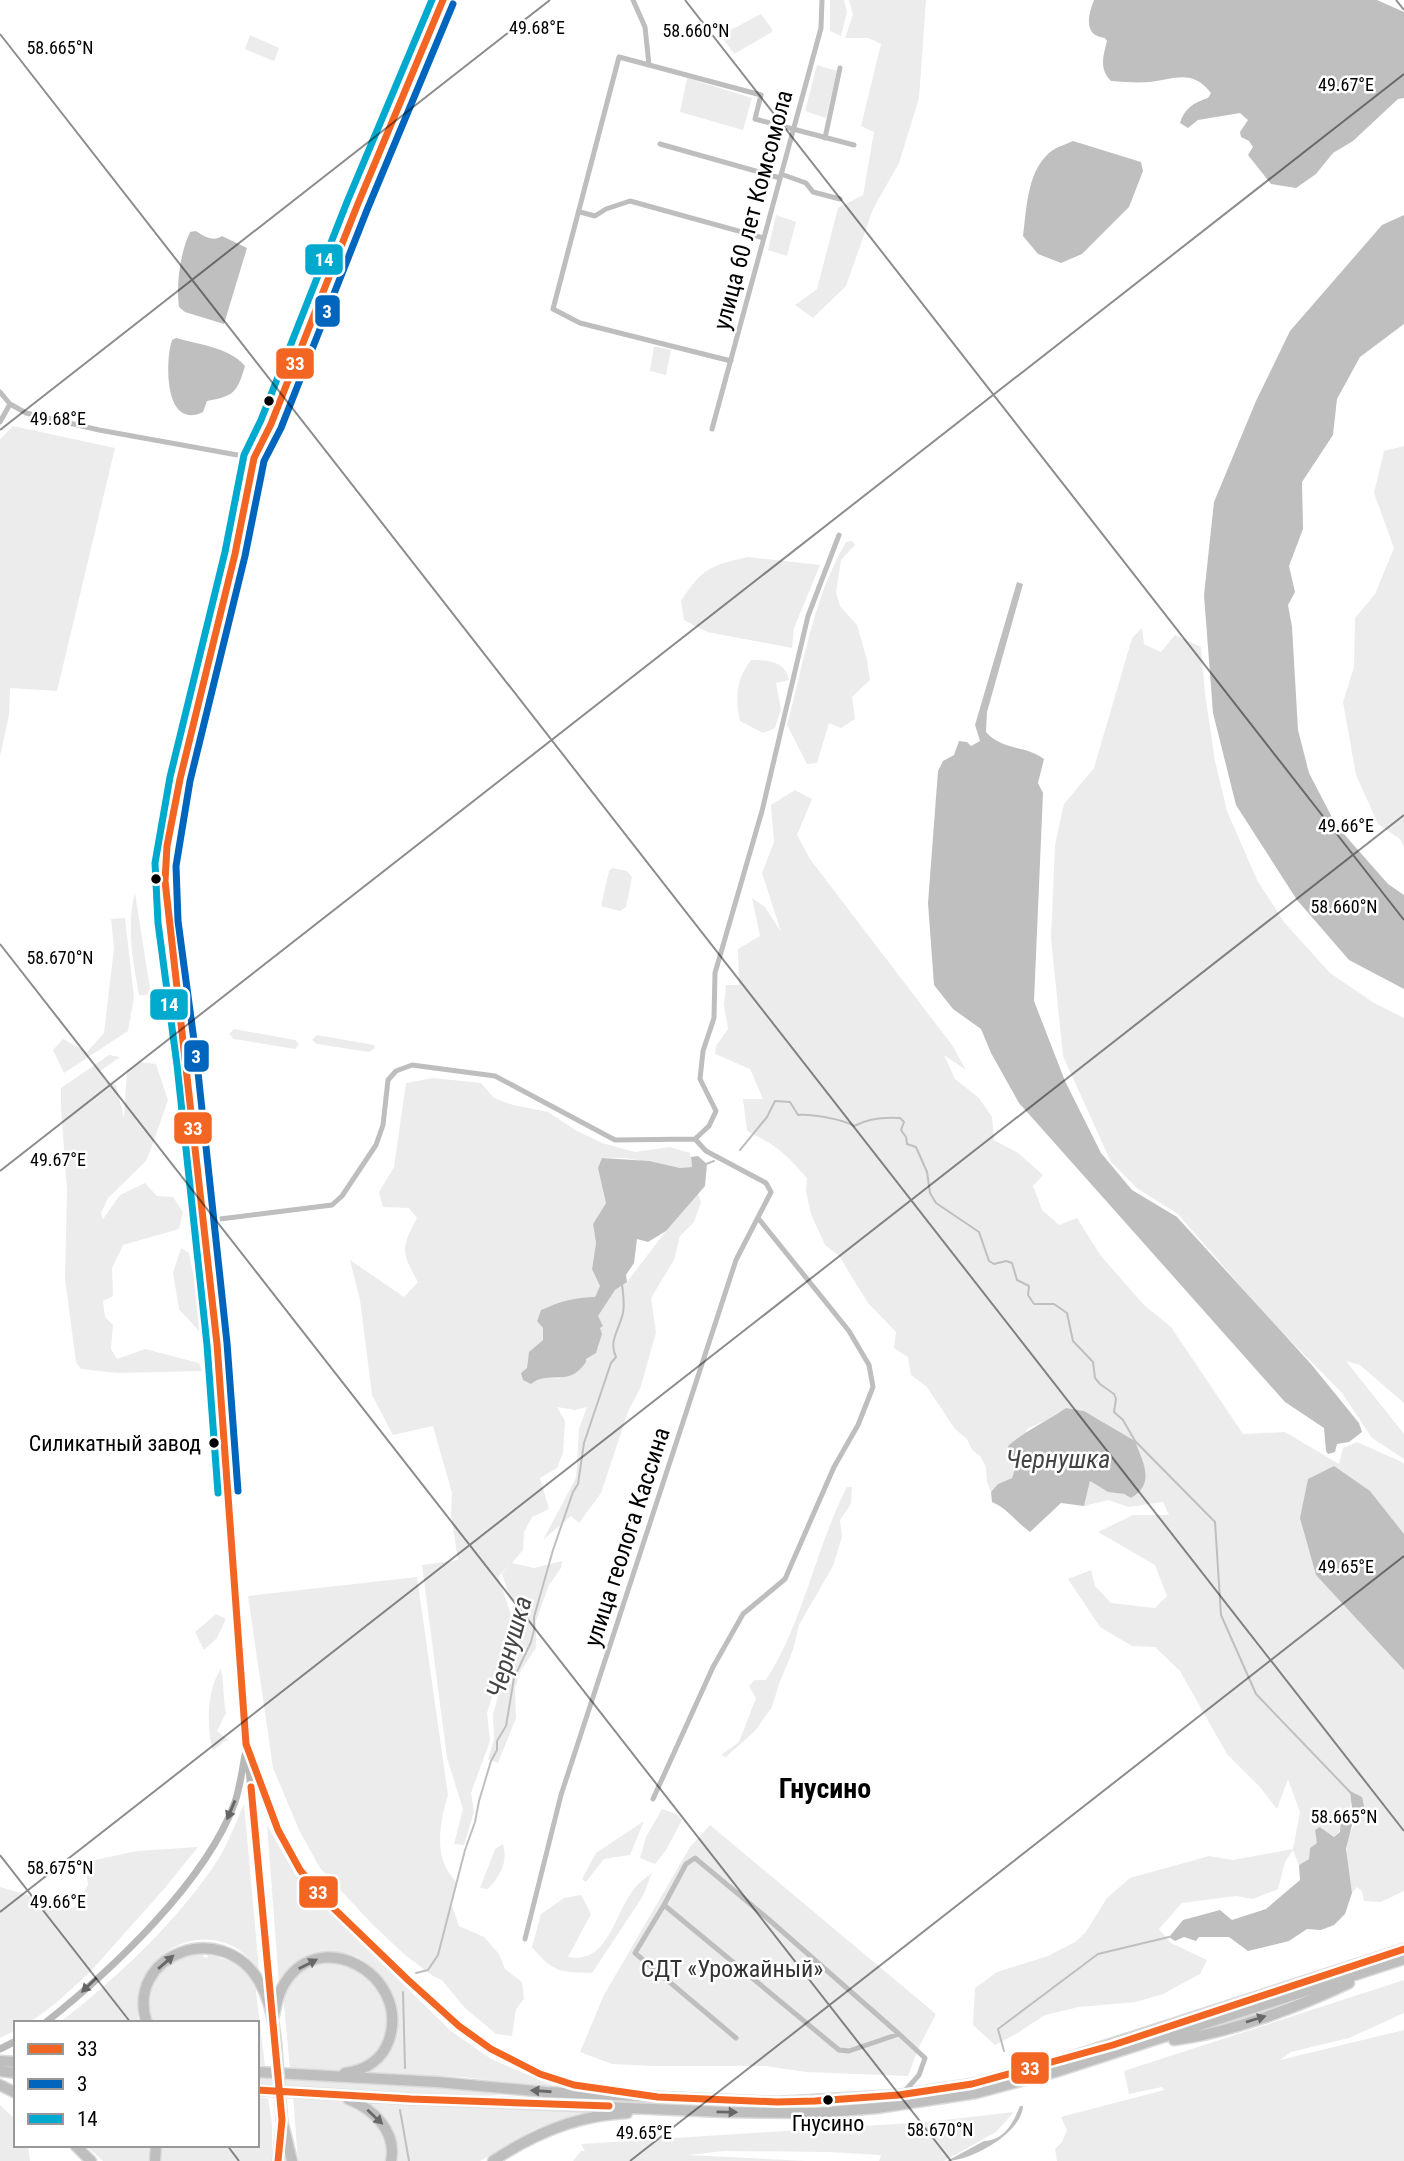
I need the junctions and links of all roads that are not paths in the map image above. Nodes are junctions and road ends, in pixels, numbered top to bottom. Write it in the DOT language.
graph roads {
  1 [pos="443,0"];
  2 [pos="633,0"];
  3 [pos="822,0"];
  4 [pos="649,65"];
  5 [pos="840,68"];
  6 [pos="793,130"];
  7 [pos="825,138"];
  8 [pos="660,144"];
  9 [pos="854,145"];
  10 [pos="781,176"];
  11 [pos="840,199"];
  12 [pos="580,212"];
  13 [pos="764,238"];
  14 [pos="582,315"];
  15 [pos="580,323"];
  16 [pos="731,361"];
  17 [pos="0,392"];
  18 [pos="10,404"];
  19 [pos="0,422"];
  20 [pos="712,429"];
  21 [pos="254,458"];
  22 [pos="838,535"];
  23 [pos="695,1139"];
  24 [pos="758,1218"];
  25 [pos="204,1221"];
  26 [pos="246,1744"];
  27 [pos="653,1800"];
  28 [pos="664,1905"];
  29 [pos="525,1939"];
  30 [pos="1404,1949"];
  31 [pos="1404,1959"];
  32 [pos="273,2018"];
  33 [pos="48,2021"];
  34 [pos="146,2021"];
  35 [pos="899,2034"];
  36 [pos="736,2038"];
  37 [pos="259,2072"];
  38 [pos="326,2076"];
  39 [pos="259,2090"];
  40 [pos="331,2095"];
  41 [pos="899,2095"];
  42 [pos="658,2097"];
  43 [pos="659,2110"];
  44 [pos="282,2120"];
  45 [pos="77,2147"];
  46 [pos="91,2161"];
  47 [pos="278,2161"];
  48 [pos="286,2161"];
  49 [pos="292,2161"];
  50 [pos="391,2161"];
  51 [pos="493,2161"];
  1 -- 21 [label="main road"];
  2 -- 4 [label="street"];
  3 -- 6 [label="street, улица 60 лет Комсомола"];
  4 -- 6 [label="street"];
  4 -- 12 [label="street"];
  5 -- 7 [label="street"];
  6 -- 7 [label="street"];
  6 -- 10 [label="street, улица 60 лет Комсомола"];
  7 -- 9 [label="street"];
  8 -- 10 [label="street"];
  10 -- 11 [label="street"];
  10 -- 13 [label="street, улица 60 лет Комсомола"];
  12 -- 13 [label="street"];
  12 -- 15 [label="street"];
  13 -- 16 [label="street, улица 60 лет Комсомола"];
  14 -- 15 [label="street"];
  15 -- 16 [label="street"];
  16 -- 20 [label="street, улица 60 лет Комсомола"];
  17 -- 18 [label="street"];
  18 -- 19 [label="street"];
  18 -- 21 [label="street"];
  21 -- 25 [label="main road"];
  22 -- 23 [label="street"];
  23 -- 24 [label="street, улица геолога Кассина"];
  23 -- 25 [label="street"];
  24 -- 27 [label="street"];
  24 -- 29 [label="street, улица геолога Кассина"];
  25 -- 26 [label="main road"];
  26 -- 32 [label="main road"];
  26 -- 33 [label="main road, one-way"];
  26 -- 42 [label="main road"];
  28 -- 35 [label="street"];
  28 -- 35 [label="street"];
  28 -- 36 [label="street"];
  30 -- 41 [label="highway"];
  43 -- 31 [label="highway, one-way"];
  34 -- 32 [label="highway, one-way"];
  32 -- 38 [label="highway, one-way"];
  32 -- 44 [label="highway, bridge"];
  35 -- 41 [label="street"];
  37 -- 38 [label="highway"];
  42 -- 38 [label="highway, one-way"];
  39 -- 40 [label="highway"];
  40 -- 43 [label="highway"];
  40 -- 50 [label="highway, one-way"];
  41 -- 42 [label="highway"];
  43 -- 51 [label="highway"];
  44 -- 47 [label="highway"];
  44 -- 48 [label="highway"];
  44 -- 49 [label="highway"];
  45 -- 46 [label="highway"];
}
